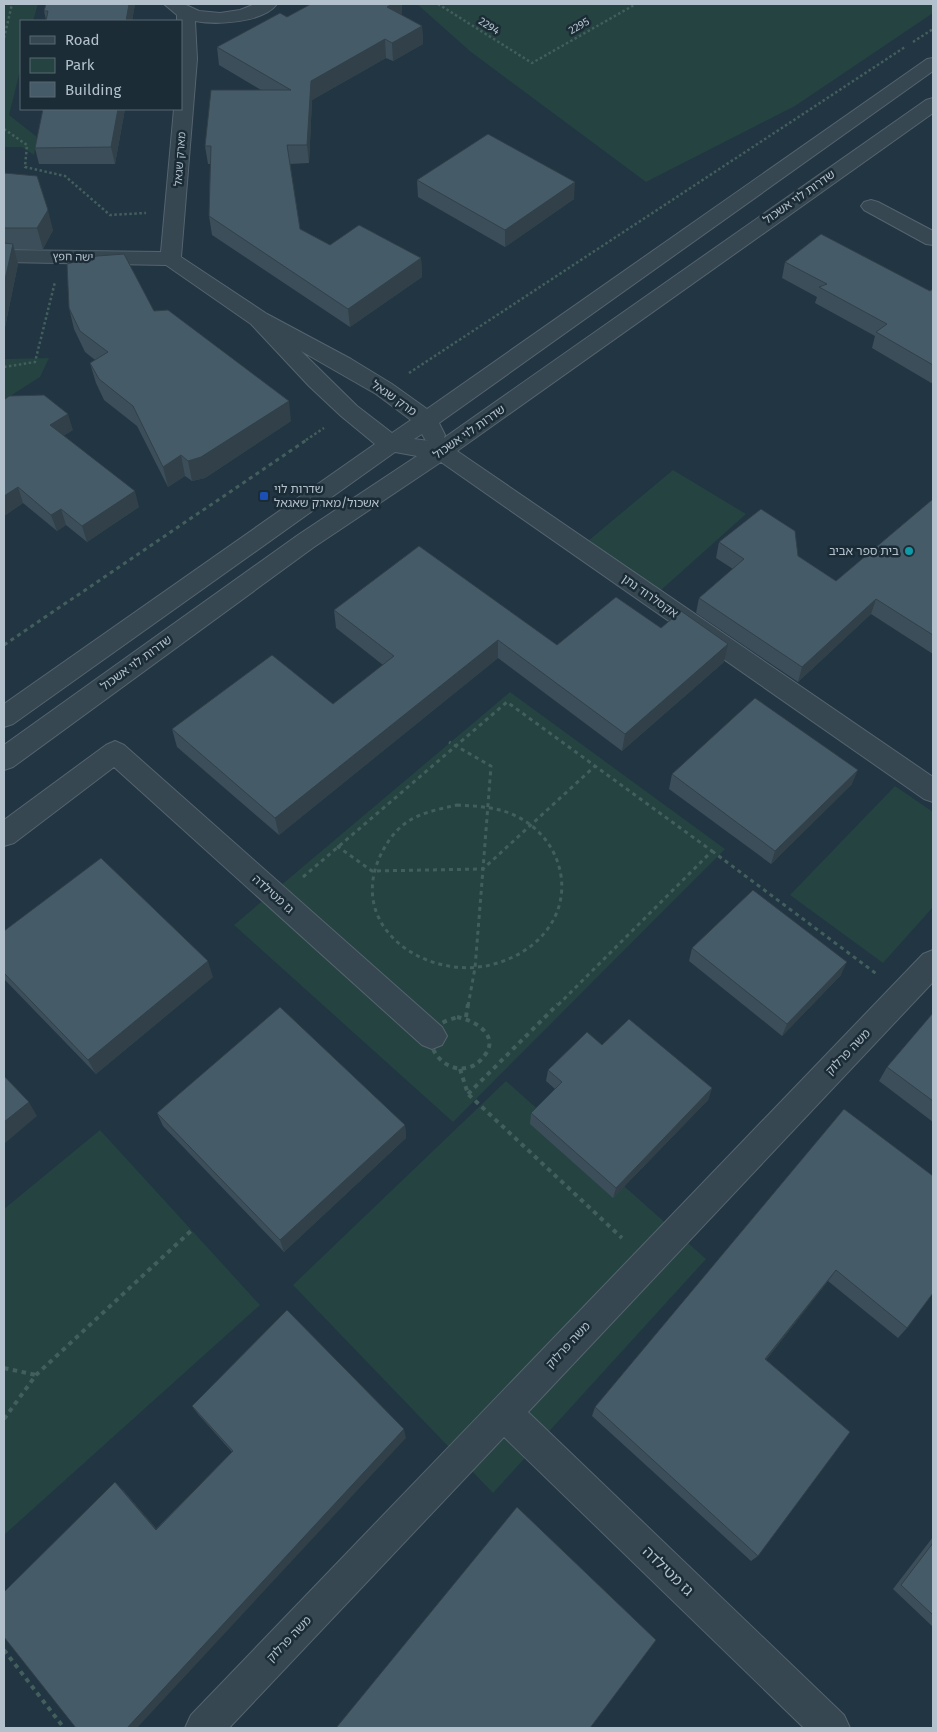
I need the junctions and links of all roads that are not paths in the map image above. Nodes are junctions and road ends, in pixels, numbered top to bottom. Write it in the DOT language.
graph roads {
  1 [pos="268,4"];
  2 [pos="180,8"];
  3 [pos="222,18"];
  4 [pos="182,21"];
  5 [pos="188,59"];
  6 [pos="933,63"];
  7 [pos="933,104"];
  8 [pos="871,206"];
  9 [pos="933,239"];
  10 [pos="4,256"];
  11 [pos="171,259"];
  12 [pos="260,319"];
  13 [pos="426,420"];
  14 [pos="391,444"];
  15 [pos="441,451"];
  16 [pos="4,718"];
  17 [pos="4,759"];
  18 [pos="933,791"];
  19 [pos="4,835"];
  20 [pos="933,963"];
  21 [pos="432,1036"];
  22 [pos="504,1413"];
  23 [pos="204,1728"];
  24 [pos="831,1728"];
  1 -- 3 [label="street"];
  2 -- 3 [label="street"];
  3 -- 5 [label="street"];
  4 -- 5 [label="street"];
  5 -- 11 [label="street, מארק שגאל"];
  6 -- 13 [label="street"];
  7 -- 15 [label="street, שדרות לוי אשכול"];
  8 -- 9 [label="street"];
  10 -- 11 [label="street, ישה חפץ"];
  11 -- 12 [label="street, מרק שגאל"];
  12 -- 13 [label="street, מרק שגאל"];
  12 -- 14 [label="street, מרק שגאל"];
  13 -- 14 [label="street"];
  13 -- 15 [label="street, מרק שגאל"];
  14 -- 15 [label="street"];
  14 -- 16 [label="street"];
  15 -- 17 [label="street, שדרות לוי אשכול"];
  15 -- 18 [label="street, אקסלרוד נתן"];
  19 -- 21 [label="street, גז מטילדה"];
  20 -- 22 [label="street, משה פרלוק"];
  22 -- 23 [label="street, משה פרלוק"];
  22 -- 24 [label="street, גז מטילדה"];
}
